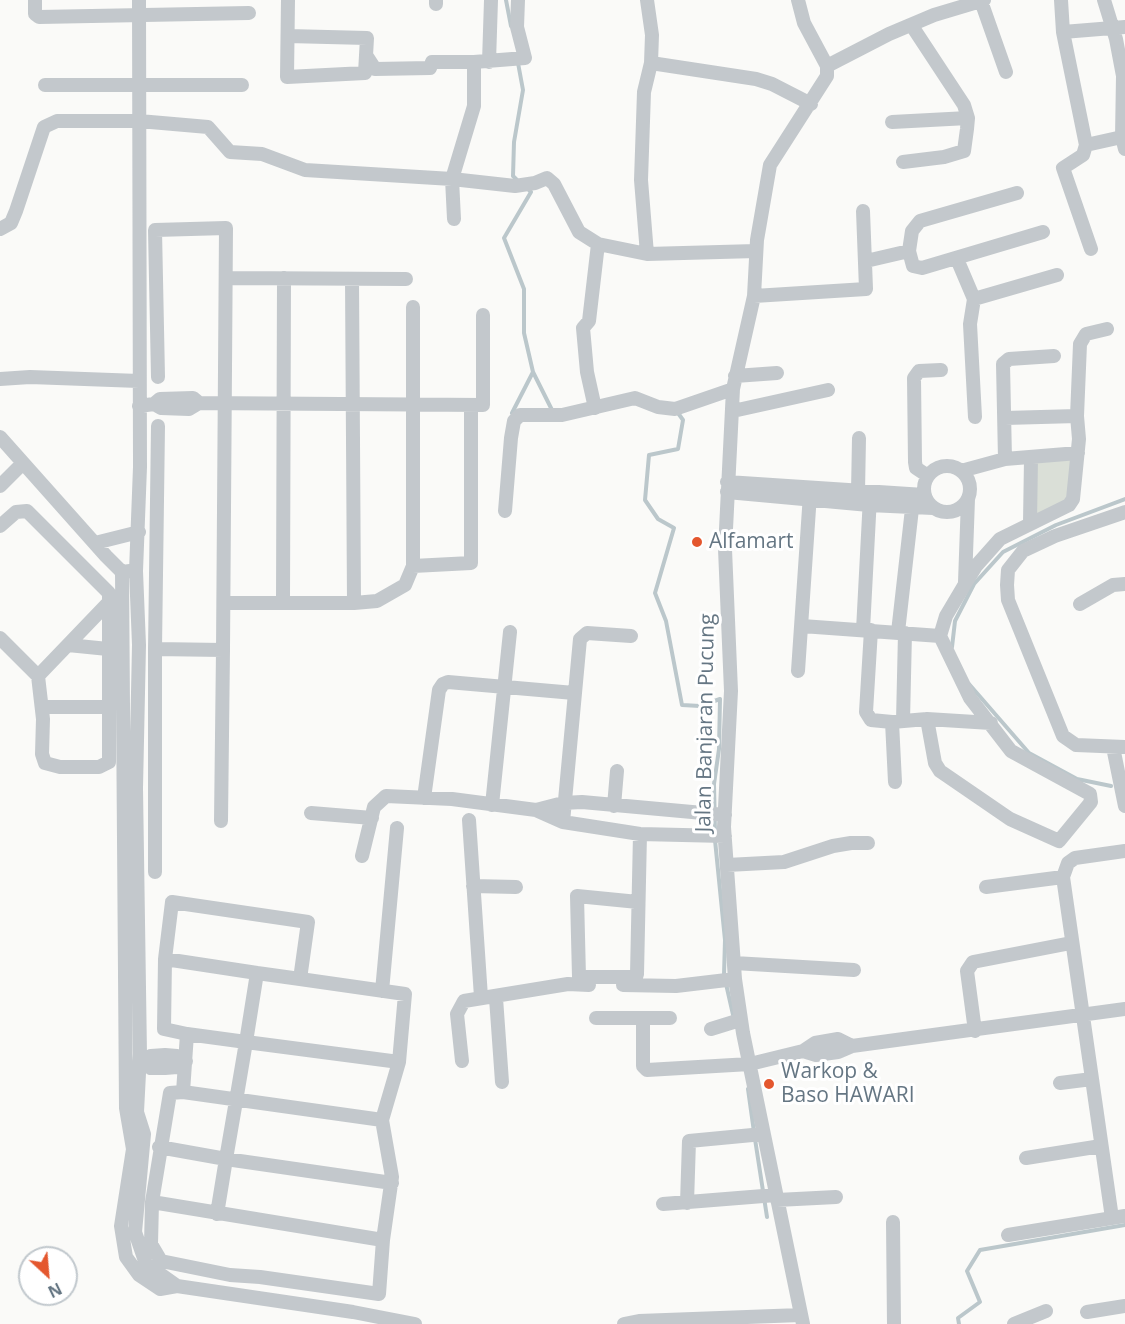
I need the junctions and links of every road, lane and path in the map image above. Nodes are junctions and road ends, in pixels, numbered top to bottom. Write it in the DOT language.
graph roads {
  1 [pos="34,0"];
  2 [pos="139,0"];
  3 [pos="288,0"];
  4 [pos="491,0"];
  5 [pos="518,0"];
  6 [pos="647,0"];
  7 [pos="798,0"];
  8 [pos="983,0"];
  9 [pos="1061,0"];
  10 [pos="1104,0"];
  11 [pos="249,13"];
  12 [pos="139,16"];
  13 [pos="912,26"];
  14 [pos="1118,28"];
  15 [pos="1062,32"];
  16 [pos="288,36"];
  17 [pos="366,54"];
  18 [pos="474,62"];
  19 [pos="489,62"];
  20 [pos="651,63"];
  21 [pos="827,66"];
  22 [pos="1006,72"];
  23 [pos="45,85"];
  24 [pos="242,85"];
  25 [pos="139,86"];
  26 [pos="811,104"];
  27 [pos="968,118"];
  28 [pos="139,121"];
  29 [pos="892,122"];
  30 [pos="1123,143"];
  31 [pos="1086,145"];
  32 [pos="903,162"];
  33 [pos="452,178"];
  34 [pos="1017,193"];
  35 [pos="863,211"];
  36 [pos="454,219"];
  37 [pos="0,229"];
  38 [pos="1043,232"];
  39 [pos="597,244"];
  40 [pos="1091,249"];
  41 [pos="756,251"];
  42 [pos="909,251"];
  43 [pos="647,254"];
  44 [pos="957,259"];
  45 [pos="866,261"];
  46 [pos="1057,275"];
  47 [pos="227,278"];
  48 [pos="284,278"];
  49 [pos="352,279"];
  50 [pos="406,279"];
  51 [pos="754,296"];
  52 [pos="974,299"];
  53 [pos="413,307"];
  54 [pos="483,315"];
  55 [pos="1107,329"];
  56 [pos="1054,356"];
  57 [pos="941,370"];
  58 [pos="777,373"];
  59 [pos="158,377"];
  60 [pos="0,380"];
  61 [pos="139,381"];
  62 [pos="734,383"];
  63 [pos="828,390"];
  64 [pos="227,403"];
  65 [pos="283,404"];
  66 [pos="352,404"];
  67 [pos="413,405"];
  68 [pos="471,405"];
  69 [pos="139,406"];
  70 [pos="595,408"];
  71 [pos="733,411"];
  72 [pos="1077,416"];
  73 [pos="975,417"];
  74 [pos="1005,418"];
  75 [pos="158,426"];
  76 [pos="0,437"];
  77 [pos="859,438"];
  78 [pos="1078,453"];
  79 [pos="1005,459"];
  80 [pos="1031,459"];
  81 [pos="23,463"];
  82 [pos="961,471"];
  83 [pos="928,476"];
  84 [pos="0,486"];
  85 [pos="727,487"];
  86 [pos="810,494"];
  87 [pos="866,497"];
  88 [pos="917,499"];
  89 [pos="968,500"];
  90 [pos="505,511"];
  91 [pos="1125,512"];
  92 [pos="1030,522"];
  93 [pos="0,526"];
  94 [pos="139,532"];
  95 [pos="95,543"];
  96 [pos="413,566"];
  97 [pos="129,571"];
  98 [pos="965,584"];
  99 [pos="1125,584"];
  100 [pos="109,602"];
  101 [pos="224,603"];
  102 [pos="283,603"];
  103 [pos="354,603"];
  104 [pos="1080,604"];
  105 [pos="802,626"];
  106 [pos="867,630"];
  107 [pos="510,632"];
  108 [pos="902,632"];
  109 [pos="631,636"];
  110 [pos="940,636"];
  111 [pos="0,639"];
  112 [pos="68,645"];
  113 [pos="108,649"];
  114 [pos="155,650"];
  115 [pos="223,650"];
  116 [pos="798,671"];
  117 [pos="38,676"];
  118 [pos="504,686"];
  119 [pos="574,693"];
  120 [pos="108,707"];
  121 [pos="42,708"];
  122 [pos="927,719"];
  123 [pos="898,722"];
  124 [pos="991,723"];
  125 [pos="1119,747"];
  126 [pos="1121,766"];
  127 [pos="617,771"];
  128 [pos="896,782"];
  129 [pos="424,798"];
  130 [pos="563,803"];
  131 [pos="492,805"];
  132 [pos="614,806"];
  133 [pos="1125,806"];
  134 [pos="536,810"];
  135 [pos="311,813"];
  136 [pos="717,814"];
  137 [pos="372,818"];
  138 [pos="468,820"];
  139 [pos="220,821"];
  140 [pos="563,822"];
  141 [pos="397,828"];
  142 [pos="640,834"];
  143 [pos="718,836"];
  144 [pos="868,843"];
  145 [pos="1125,850"];
  146 [pos="362,856"];
  147 [pos="727,865"];
  148 [pos="155,872"];
  149 [pos="1063,877"];
  150 [pos="473,886"];
  151 [pos="516,887"];
  152 [pos="986,887"];
  153 [pos="638,902"];
  154 [pos="133,920"];
  155 [pos="1071,943"];
  156 [pos="165,959"];
  157 [pos="734,963"];
  158 [pos="854,970"];
  159 [pos="257,973"];
  160 [pos="300,979"];
  161 [pos="728,980"];
  162 [pos="382,991"];
  163 [pos="481,997"];
  164 [pos="496,998"];
  165 [pos="1125,1009"];
  166 [pos="1085,1015"];
  167 [pos="596,1018"];
  168 [pos="643,1018"];
  169 [pos="670,1018"];
  170 [pos="736,1021"];
  171 [pos="711,1029"];
  172 [pos="975,1031"];
  173 [pos="187,1034"];
  174 [pos="246,1042"];
  175 [pos="183,1061"];
  176 [pos="462,1061"];
  177 [pos="399,1062"];
  178 [pos="144,1063"];
  179 [pos="745,1065"];
  180 [pos="1092,1079"];
  181 [pos="502,1082"];
  182 [pos="1060,1083"];
  183 [pos="183,1092"];
  184 [pos="236,1101"];
  185 [pos="382,1120"];
  186 [pos="756,1135"];
  187 [pos="159,1146"];
  188 [pos="1101,1146"];
  189 [pos="1026,1158"];
  190 [pos="226,1159"];
  191 [pos="392,1183"];
  192 [pos="770,1197"];
  193 [pos="836,1197"];
  194 [pos="152,1202"];
  195 [pos="687,1203"];
  196 [pos="663,1204"];
  197 [pos="217,1214"];
  198 [pos="1118,1217"];
  199 [pos="893,1222"];
  200 [pos="1008,1235"];
  201 [pos="383,1240"];
  202 [pos="177,1286"];
  203 [pos="1125,1306"];
  204 [pos="1046,1311"];
  205 [pos="1087,1312"];
  206 [pos="802,1320"];
  207 [pos="415,1324"];
  208 [pos="624,1324"];
  209 [pos="894,1324"];
  210 [pos="1014,1324"];
  1 -- 12 [label="street"];
  2 -- 12 [label="street"];
  3 -- 16 [label="street"];
  4 -- 19 [label="street"];
  5 -- 19 [label="street"];
  6 -- 20 [label="street"];
  7 -- 21 [label="street"];
  8 -- 13 [label="street"];
  8 -- 22 [label="street"];
  9 -- 15 [label="street"];
  10 -- 14 [label="street"];
  11 -- 12 [label="street"];
  12 -- 25 [label="street"];
  13 -- 21 [label="street"];
  13 -- 27 [label="street"];
  14 -- 15 [label="street"];
  14 -- 30 [label="street"];
  15 -- 31 [label="street"];
  16 -- 17 [label="street"];
  16 -- 17 [label="street"];
  17 -- 18 [label="street"];
  18 -- 19 [label="street"];
  18 -- 33 [label="street"];
  20 -- 26 [label="street"];
  20 -- 43 [label="street"];
  21 -- 26 [label="street, Jalan Banjaran Pucung"];
  23 -- 25 [label="street"];
  24 -- 25 [label="street"];
  25 -- 28 [label="street"];
  26 -- 41 [label="street, Jalan Banjaran Pucung"];
  27 -- 29 [label="street"];
  27 -- 32 [label="street"];
  28 -- 33 [label="street"];
  28 -- 37 [label="street"];
  28 -- 61 [label="street"];
  30 -- 31 [label="street"];
  31 -- 40 [label="street"];
  33 -- 36 [label="street"];
  33 -- 39 [label="street"];
  34 -- 42 [label="street"];
  35 -- 45 [label="street"];
  38 -- 44 [label="street"];
  39 -- 43 [label="street"];
  39 -- 70 [label="street"];
  41 -- 43 [label="street"];
  41 -- 51 [label="street, Jalan Banjaran Pucung"];
  42 -- 44 [label="street"];
  42 -- 45 [label="street"];
  44 -- 52 [label="street"];
  45 -- 51 [label="street"];
  46 -- 52 [label="street"];
  47 -- 48 [label="street"];
  47 -- 59 [label="street"];
  47 -- 64 [label="street"];
  48 -- 49 [label="street"];
  48 -- 65 [label="street"];
  49 -- 50 [label="street"];
  49 -- 66 [label="street"];
  51 -- 62 [label="street, Jalan Banjaran Pucung"];
  52 -- 73 [label="street"];
  53 -- 67 [label="street"];
  54 -- 68 [label="street"];
  55 -- 72 [label="street"];
  56 -- 74 [label="street"];
  57 -- 83 [label="street"];
  58 -- 62 [label="street"];
  60 -- 61 [label="street"];
  61 -- 69 [label="street"];
  62 -- 70 [label="street"];
  62 -- 71 [label="street, Jalan Banjaran Pucung"];
  63 -- 71 [label="street"];
  64 -- 65 [label="street"];
  64 -- 69 [label="street"];
  64 -- 101 [label="street"];
  65 -- 66 [label="street"];
  65 -- 102 [label="street"];
  66 -- 67 [label="street"];
  66 -- 103 [label="street"];
  67 -- 68 [label="street"];
  67 -- 96 [label="street"];
  68 -- 96 [label="street"];
  69 -- 94 [label="street"];
  70 -- 90 [label="street"];
  71 -- 85 [label="street, Jalan Banjaran Pucung"];
  72 -- 74 [label="street"];
  72 -- 78 [label="street"];
  74 -- 79 [label="street"];
  75 -- 114 [label="street"];
  76 -- 81 [label="street"];
  77 -- 87 [label="street"];
  78 -- 80 [label="street"];
  78 -- 92 [label="street"];
  79 -- 80 [label="street"];
  79 -- 82 [label="street"];
  80 -- 92 [label="street"];
  81 -- 84 [label="street"];
  81 -- 95 [label="street"];
  82 -- 83 [label="street"];
  82 -- 89 [label="street"];
  83 -- 88 [label="street"];
  85 -- 86 [label="street"];
  85 -- 136 [label="street, Jalan Banjaran Pucung"];
  86 -- 87 [label="street"];
  86 -- 105 [label="street"];
  87 -- 88 [label="street"];
  87 -- 106 [label="street"];
  88 -- 89 [label="street"];
  88 -- 108 [label="street"];
  89 -- 98 [label="street"];
  91 -- 125 [label="street"];
  92 -- 98 [label="street"];
  93 -- 100 [label="street"];
  94 -- 95 [label="street"];
  94 -- 97 [label="street"];
  95 -- 97 [label="street"];
  96 -- 103 [label="street"];
  97 -- 154 [label="street"];
  98 -- 110 [label="street"];
  99 -- 104 [label="street"];
  100 -- 112 [label="street"];
  100 -- 113 [label="street"];
  101 -- 102 [label="street"];
  101 -- 115 [label="street"];
  102 -- 103 [label="street"];
  105 -- 106 [label="street"];
  105 -- 116 [label="street"];
  106 -- 108 [label="street"];
  106 -- 123 [label="street"];
  107 -- 118 [label="street"];
  108 -- 110 [label="street"];
  108 -- 123 [label="street"];
  109 -- 119 [label="street"];
  110 -- 124 [label="street"];
  111 -- 117 [label="street"];
  112 -- 113 [label="street"];
  112 -- 117 [label="street"];
  113 -- 120 [label="street"];
  114 -- 115 [label="street"];
  114 -- 148 [label="street"];
  115 -- 139 [label="street"];
  117 -- 121 [label="street"];
  118 -- 119 [label="street"];
  118 -- 129 [label="street"];
  118 -- 131 [label="street"];
  119 -- 130 [label="street"];
  120 -- 121 [label="street"];
  120 -- 121 [label="street"];
  122 -- 123 [label="street"];
  122 -- 124 [label="street"];
  122 -- 124 [label="street"];
  123 -- 128 [label="street"];
  125 -- 126 [label="street"];
  126 -- 133 [label="street"];
  127 -- 132 [label="street"];
  129 -- 131 [label="street"];
  129 -- 137 [label="street"];
  130 -- 132 [label="street"];
  130 -- 134 [label="street"];
  130 -- 140 [label="street"];
  131 -- 134 [label="street"];
  132 -- 136 [label="street"];
  134 -- 140 [label="street"];
  135 -- 137 [label="street"];
  136 -- 143 [label="street, Jalan Banjaran Pucung"];
  137 -- 146 [label="street"];
  138 -- 150 [label="street"];
  140 -- 142 [label="street"];
  141 -- 162 [label="street"];
  142 -- 143 [label="street"];
  142 -- 153 [label="street"];
  143 -- 147 [label="street, Jalan Banjaran Pucung"];
  144 -- 147 [label="street"];
  145 -- 149 [label="street"];
  147 -- 157 [label="street, Jalan Banjaran Pucung"];
  149 -- 152 [label="street"];
  149 -- 155 [label="street"];
  150 -- 151 [label="street"];
  150 -- 163 [label="street"];
  153 -- 153 [label="street"];
  154 -- 178 [label="street"];
  154 -- 202 [label="street"];
  155 -- 166 [label="street"];
  155 -- 172 [label="street"];
  156 -- 159 [label="street"];
  156 -- 160 [label="street"];
  156 -- 173 [label="street"];
  157 -- 158 [label="street"];
  157 -- 161 [label="street, Jalan Banjaran Pucung"];
  159 -- 160 [label="street"];
  159 -- 174 [label="street"];
  160 -- 162 [label="street"];
  161 -- 164 [label="street"];
  161 -- 170 [label="street, Jalan Banjaran Pucung"];
  162 -- 177 [label="street"];
  163 -- 164 [label="street"];
  163 -- 176 [label="street"];
  164 -- 181 [label="street"];
  165 -- 166 [label="street"];
  166 -- 172 [label="street"];
  166 -- 180 [label="street"];
  167 -- 168 [label="street"];
  168 -- 169 [label="street"];
  168 -- 179 [label="street"];
  170 -- 171 [label="street"];
  170 -- 179 [label="street, Jalan Banjaran Pucung"];
  172 -- 179 [label="street"];
  173 -- 174 [label="street"];
  173 -- 175 [label="street"];
  174 -- 177 [label="street"];
  174 -- 184 [label="street"];
  175 -- 178 [label="street"];
  175 -- 183 [label="street"];
  177 -- 185 [label="street"];
  178 -- 202 [label="street"];
  179 -- 186 [label="street, Jalan Banjaran Pucung"];
  180 -- 182 [label="street"];
  180 -- 188 [label="street"];
  183 -- 184 [label="street"];
  183 -- 187 [label="street"];
  184 -- 185 [label="street"];
  184 -- 190 [label="street"];
  185 -- 191 [label="street"];
  186 -- 192 [label="street, Jalan Banjaran Pucung"];
  186 -- 195 [label="street"];
  187 -- 190 [label="street"];
  187 -- 194 [label="street"];
  188 -- 189 [label="street"];
  188 -- 198 [label="street"];
  190 -- 191 [label="street"];
  190 -- 197 [label="street"];
  191 -- 201 [label="street"];
  192 -- 193 [label="street"];
  192 -- 195 [label="street"];
  192 -- 206 [label="street, Jalan Banjaran Pucung"];
  194 -- 197 [label="street"];
  194 -- 201 [label="street"];
  195 -- 196 [label="street"];
  197 -- 201 [label="street"];
  198 -- 200 [label="street"];
  199 -- 209 [label="street"];
  202 -- 207 [label="street"];
  203 -- 205 [label="street"];
  204 -- 210 [label="street"];
  206 -- 208 [label="street"];
}
